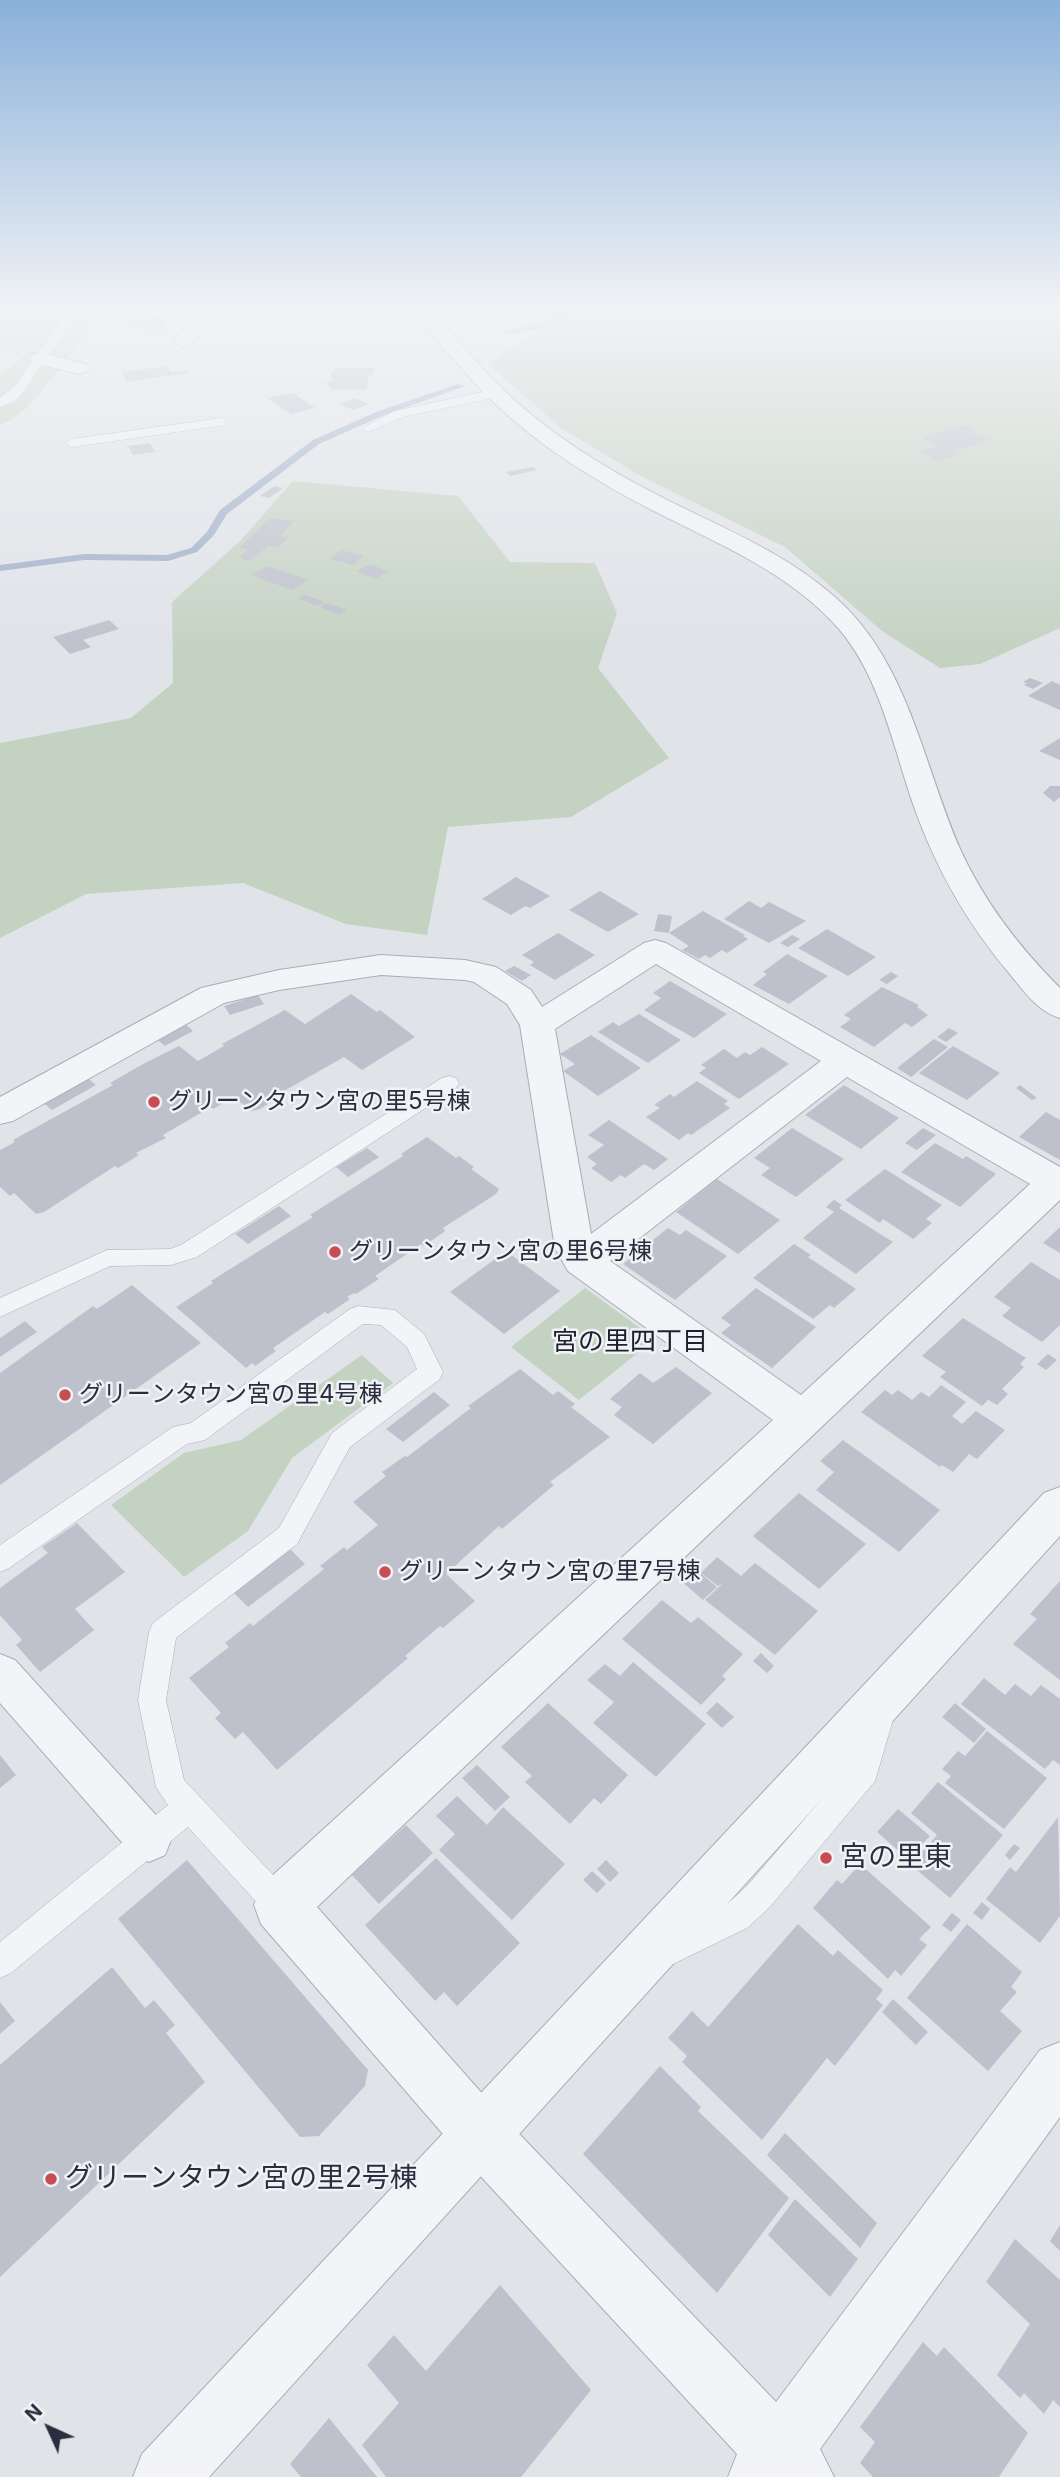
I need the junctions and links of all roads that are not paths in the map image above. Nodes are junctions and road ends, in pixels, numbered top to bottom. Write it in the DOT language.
graph roads {
  1 [pos="196,426"];
  2 [pos="374,426"];
  3 [pos="398,426"];
  4 [pos="530,426"];
  5 [pos="368,428"];
  6 [pos="391,429"];
  7 [pos="72,443"];
  8 [pos="1060,1007"];
  9 [pos="537,1025"];
  10 [pos="846,1060"];
  11 [pos="449,1083"];
  12 [pos="0,1112"];
  13 [pos="582,1261"];
  14 [pos="0,1308"];
  15 [pos="803,1419"];
  16 [pos="1058,1508"];
  17 [pos="0,1560"];
  18 [pos="0,1673"];
  19 [pos="188,1807"];
  20 [pos="149,1840"];
  21 [pos="280,1905"];
  22 [pos="0,1962"];
  23 [pos="1060,2070"];
  24 [pos="482,2136"];
  25 [pos="780,2468"];
  26 [pos="166,2477"];
  1 -- 7 [label="lane"];
  2 -- 5 [label="lane"];
  3 -- 6 [label="lane"];
  4 -- 8 [label="street"];
  9 -- 10 [label="street"];
  9 -- 12 [label="street"];
  9 -- 13 [label="street"];
  10 -- 13 [label="street"];
  10 -- 15 [label="street"];
  11 -- 14 [label="lane"];
  13 -- 15 [label="street"];
  15 -- 21 [label="street"];
  16 -- 24 [label="street"];
  17 -- 19 [label="lane"];
  18 -- 20 [label="street"];
  19 -- 20 [label="lane"];
  19 -- 21 [label="lane"];
  20 -- 22 [label="lane"];
  21 -- 24 [label="street"];
  23 -- 25 [label="street"];
  24 -- 25 [label="street"];
  24 -- 26 [label="street"];
}
